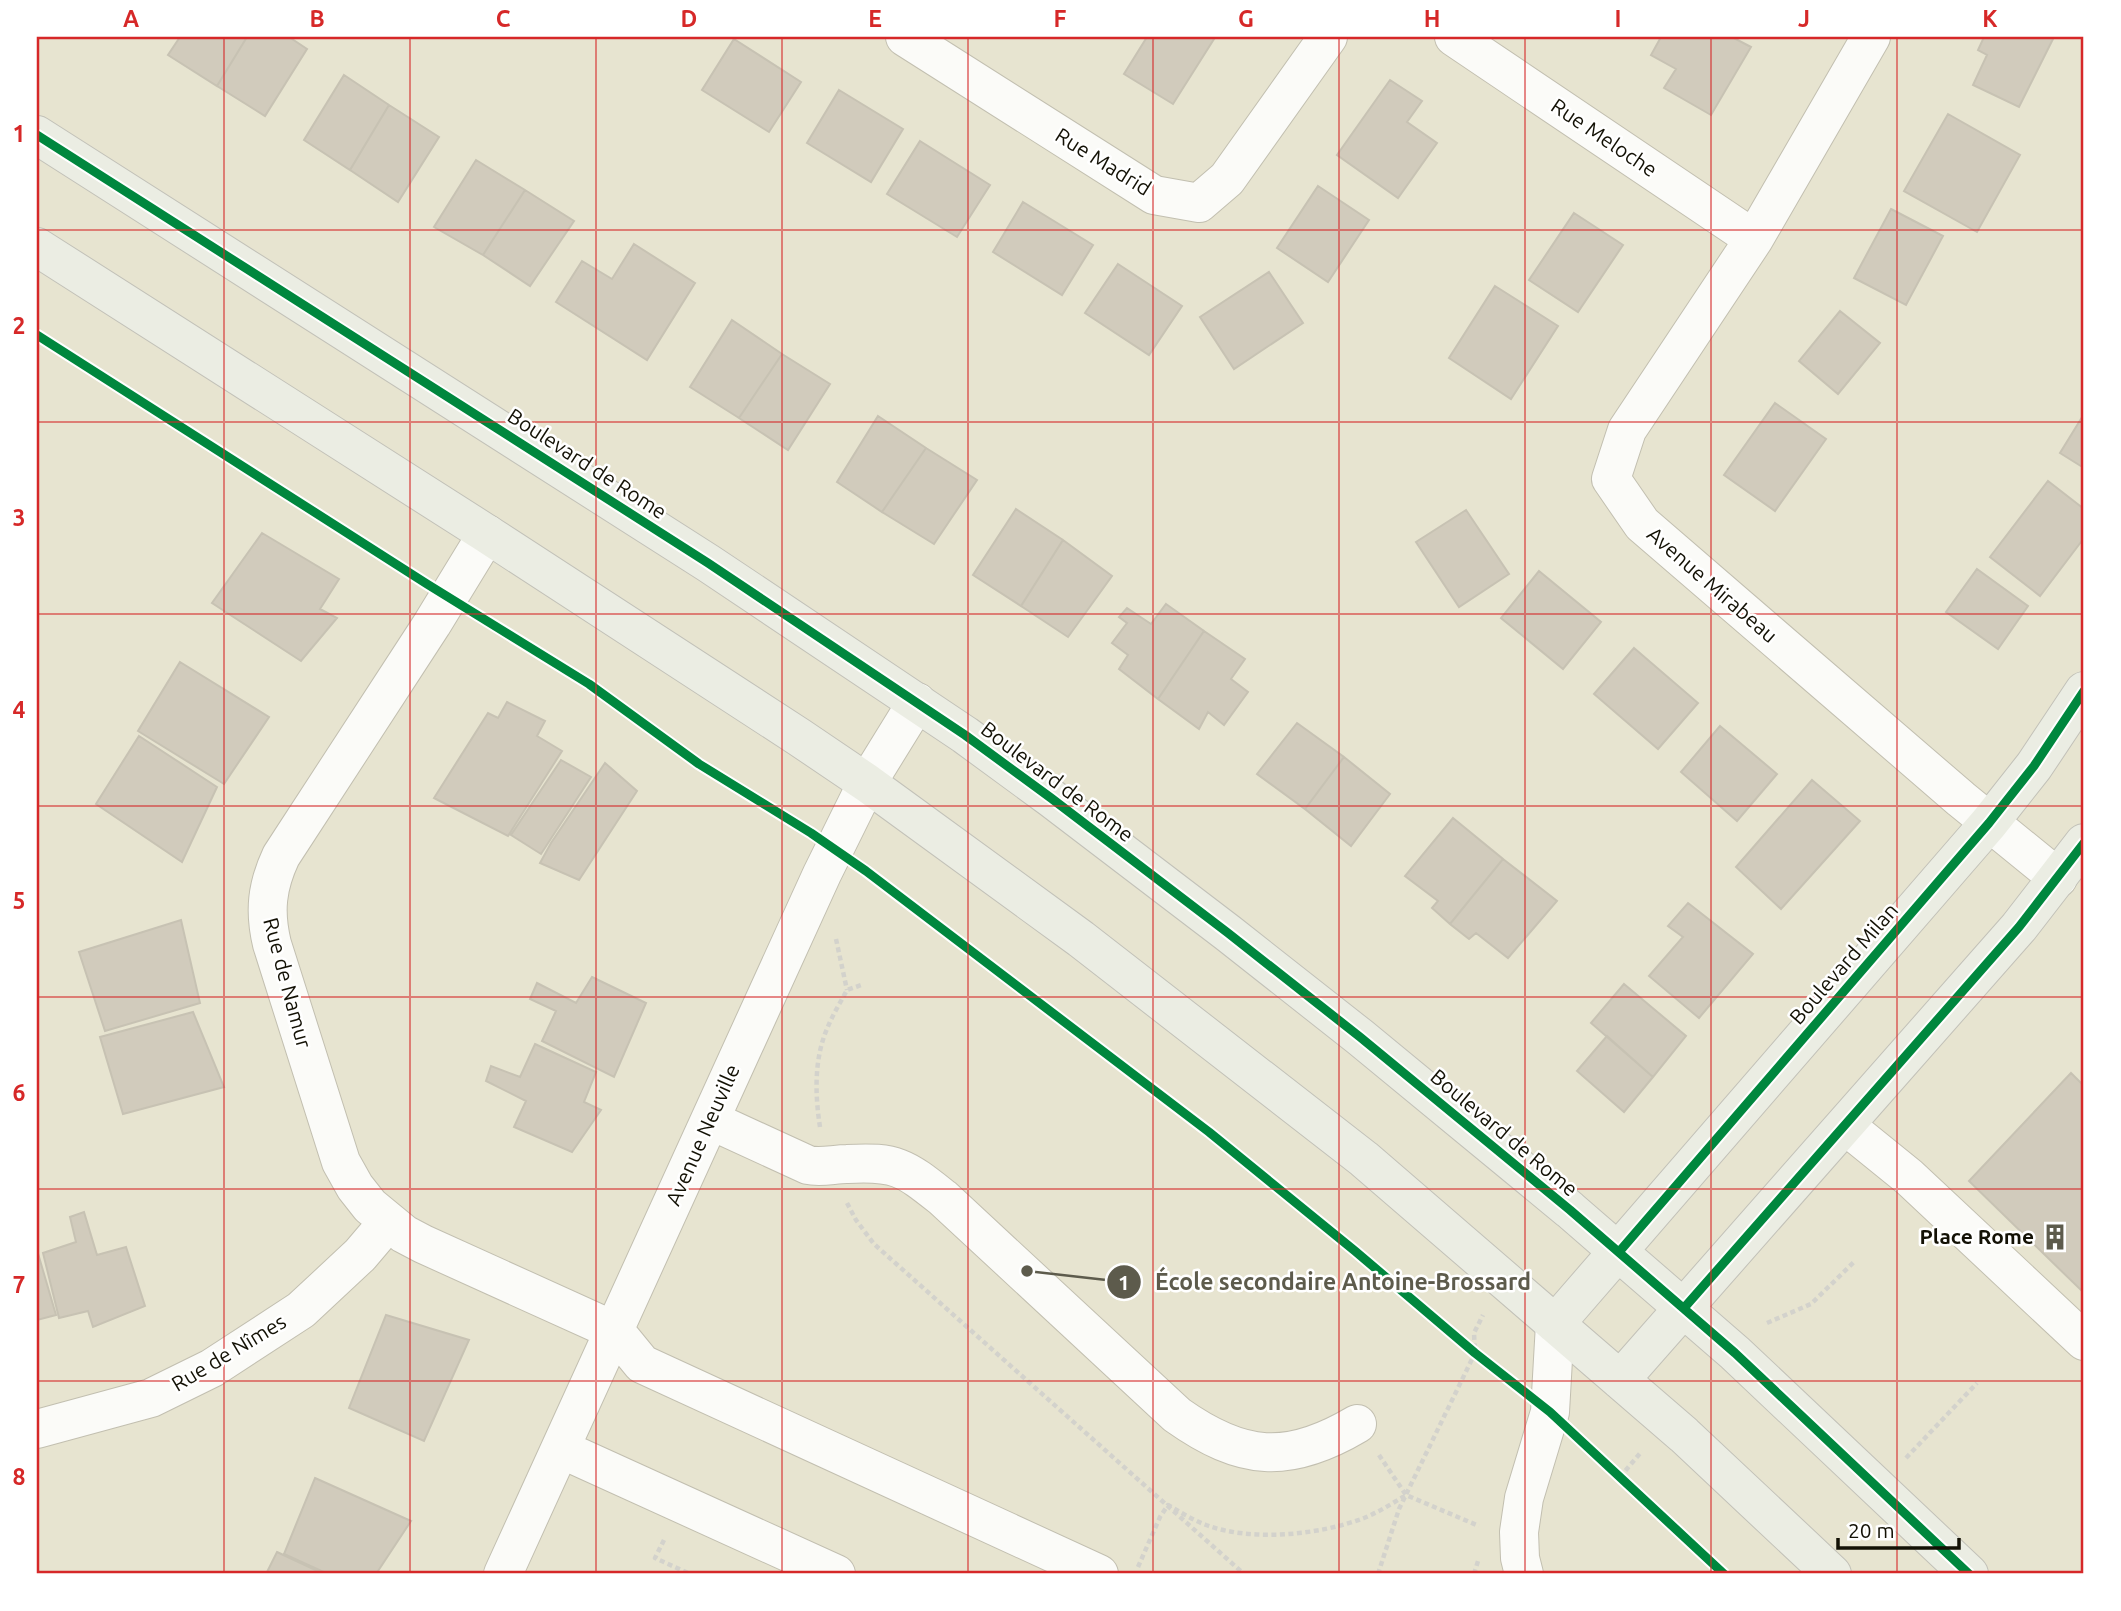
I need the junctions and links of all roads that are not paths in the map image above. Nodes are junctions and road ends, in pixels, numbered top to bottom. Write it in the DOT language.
graph roads {
  1 [pos="905,37"];
  2 [pos="1328,37"];
  3 [pos="1454,37"];
  4 [pos="1871,37"];
  5 [pos="37,135"];
  6 [pos="1754,239"];
  7 [pos="37,247"];
  8 [pos="487,534"];
  9 [pos="2084,691"];
  10 [pos="916,702"];
  11 [pos="867,783"];
  12 [pos="1989,823"];
  13 [pos="2084,843"];
  14 [pos="2058,878"];
  15 [pos="710,1120"];
  16 [pos="1846,1126"];
  17 [pos="388,1222"];
  18 [pos="1619,1252"];
  19 [pos="1684,1308"];
  20 [pos="1555,1324"];
  21 [pos="615,1331"];
  22 [pos="2084,1341"];
  23 [pos="1620,1380"];
  24 [pos="1357,1424"];
  25 [pos="37,1429"];
  26 [pos="561,1449"];
  27 [pos="503,1574"];
  28 [pos="836,1574"];
  29 [pos="1099,1574"];
  30 [pos="1524,1574"];
  31 [pos="1832,1574"];
  32 [pos="1969,1574"];
  1 -- 2 [label="street, Rue Madrid"];
  3 -- 6 [label="street, Rue Meloche"];
  4 -- 6 [label="street, Avenue Mirabeau"];
  5 -- 10 [label="main road, Boulevard de Rome"];
  6 -- 12 [label="street, Avenue Mirabeau"];
  7 -- 8 [label="main road"];
  8 -- 11 [label="main road"];
  8 -- 17 [label="street, Rue de Namur"];
  9 -- 12 [label="main road, Boulevard Milan"];
  10 -- 11 [label="street, Avenue Neuville"];
  10 -- 18 [label="main road, Boulevard de Rome"];
  11 -- 15 [label="street, Avenue Neuville"];
  11 -- 20 [label="main road"];
  12 -- 14 [label="street, Avenue Mirabeau"];
  12 -- 18 [label="main road, Boulevard Milan"];
  13 -- 14 [label="main road"];
  14 -- 16 [label="main road"];
  15 -- 21 [label="street, Avenue Neuville"];
  15 -- 24 [label="street"];
  16 -- 19 [label="main road"];
  16 -- 22 [label="street"];
  17 -- 21 [label="street, Rue de Namur"];
  17 -- 25 [label="street, Rue de Nîmes"];
  18 -- 19 [label="main road, Boulevard de Rome"];
  18 -- 20 [label="main road, Boulevard Milan"];
  19 -- 23 [label="main road"];
  19 -- 32 [label="main road, Boulevard de Rome"];
  20 -- 23 [label="main road"];
  20 -- 30 [label="street"];
  21 -- 26 [label="street, Avenue Neuville"];
  21 -- 29 [label="street"];
  23 -- 31 [label="main road"];
  26 -- 27 [label="street, Avenue Neuville"];
  26 -- 28 [label="street"];
}
